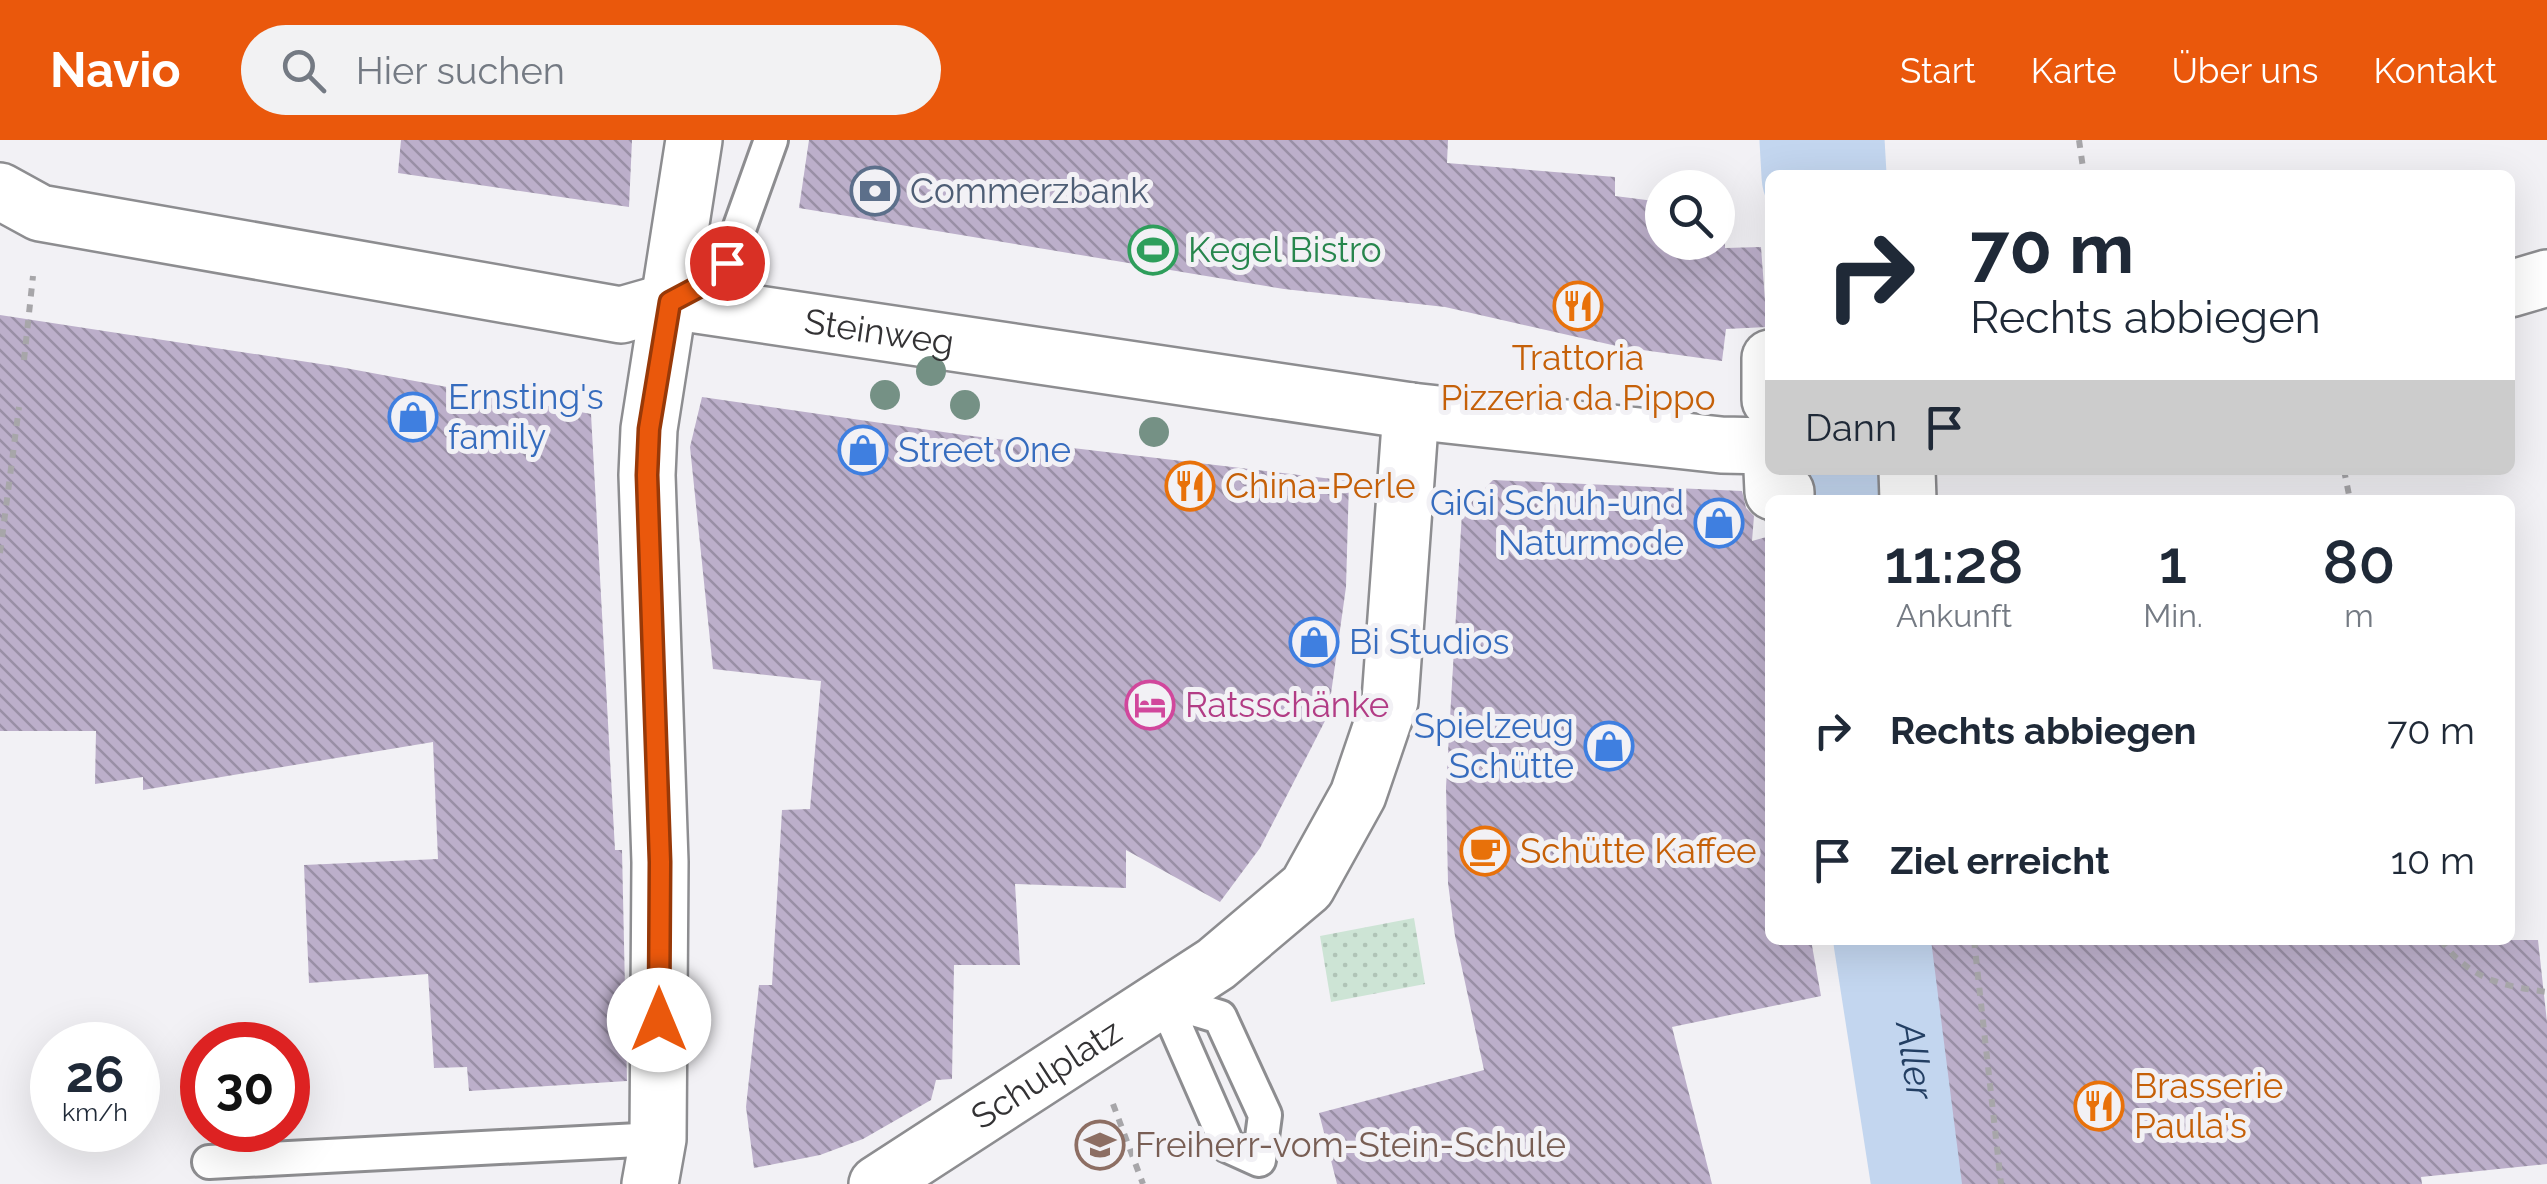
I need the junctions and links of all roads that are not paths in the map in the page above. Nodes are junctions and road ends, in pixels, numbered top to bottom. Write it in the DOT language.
graph roads {
  1 [pos="694,140"];
  2 [pos="770,140"];
  3 [pos="20,202"];
  4 [pos="2547,278"];
  5 [pos="2515,288"];
  6 [pos="670,302"];
  7 [pos="1411,411"];
  8 [pos="1765,446"];
  9 [pos="1772,475"];
  10 [pos="1786,495"];
  11 [pos="208,1162"];
  12 [pos="654,1162"];
  13 [pos="877,1184"];
  1 -- 6 [label="street"];
  2 -- 6 [label="lane"];
  3 -- 6 [label="street, Steinweg"];
  4 -- 5 [label="street"];
  6 -- 7 [label="street, Steinweg"];
  6 -- 12 [label="street"];
  7 -- 8 [label="street, Steinweg"];
  7 -- 13 [label="street, Schulplatz"];
  9 -- 10 [label="street"];
  11 -- 12 [label="lane"];
}
